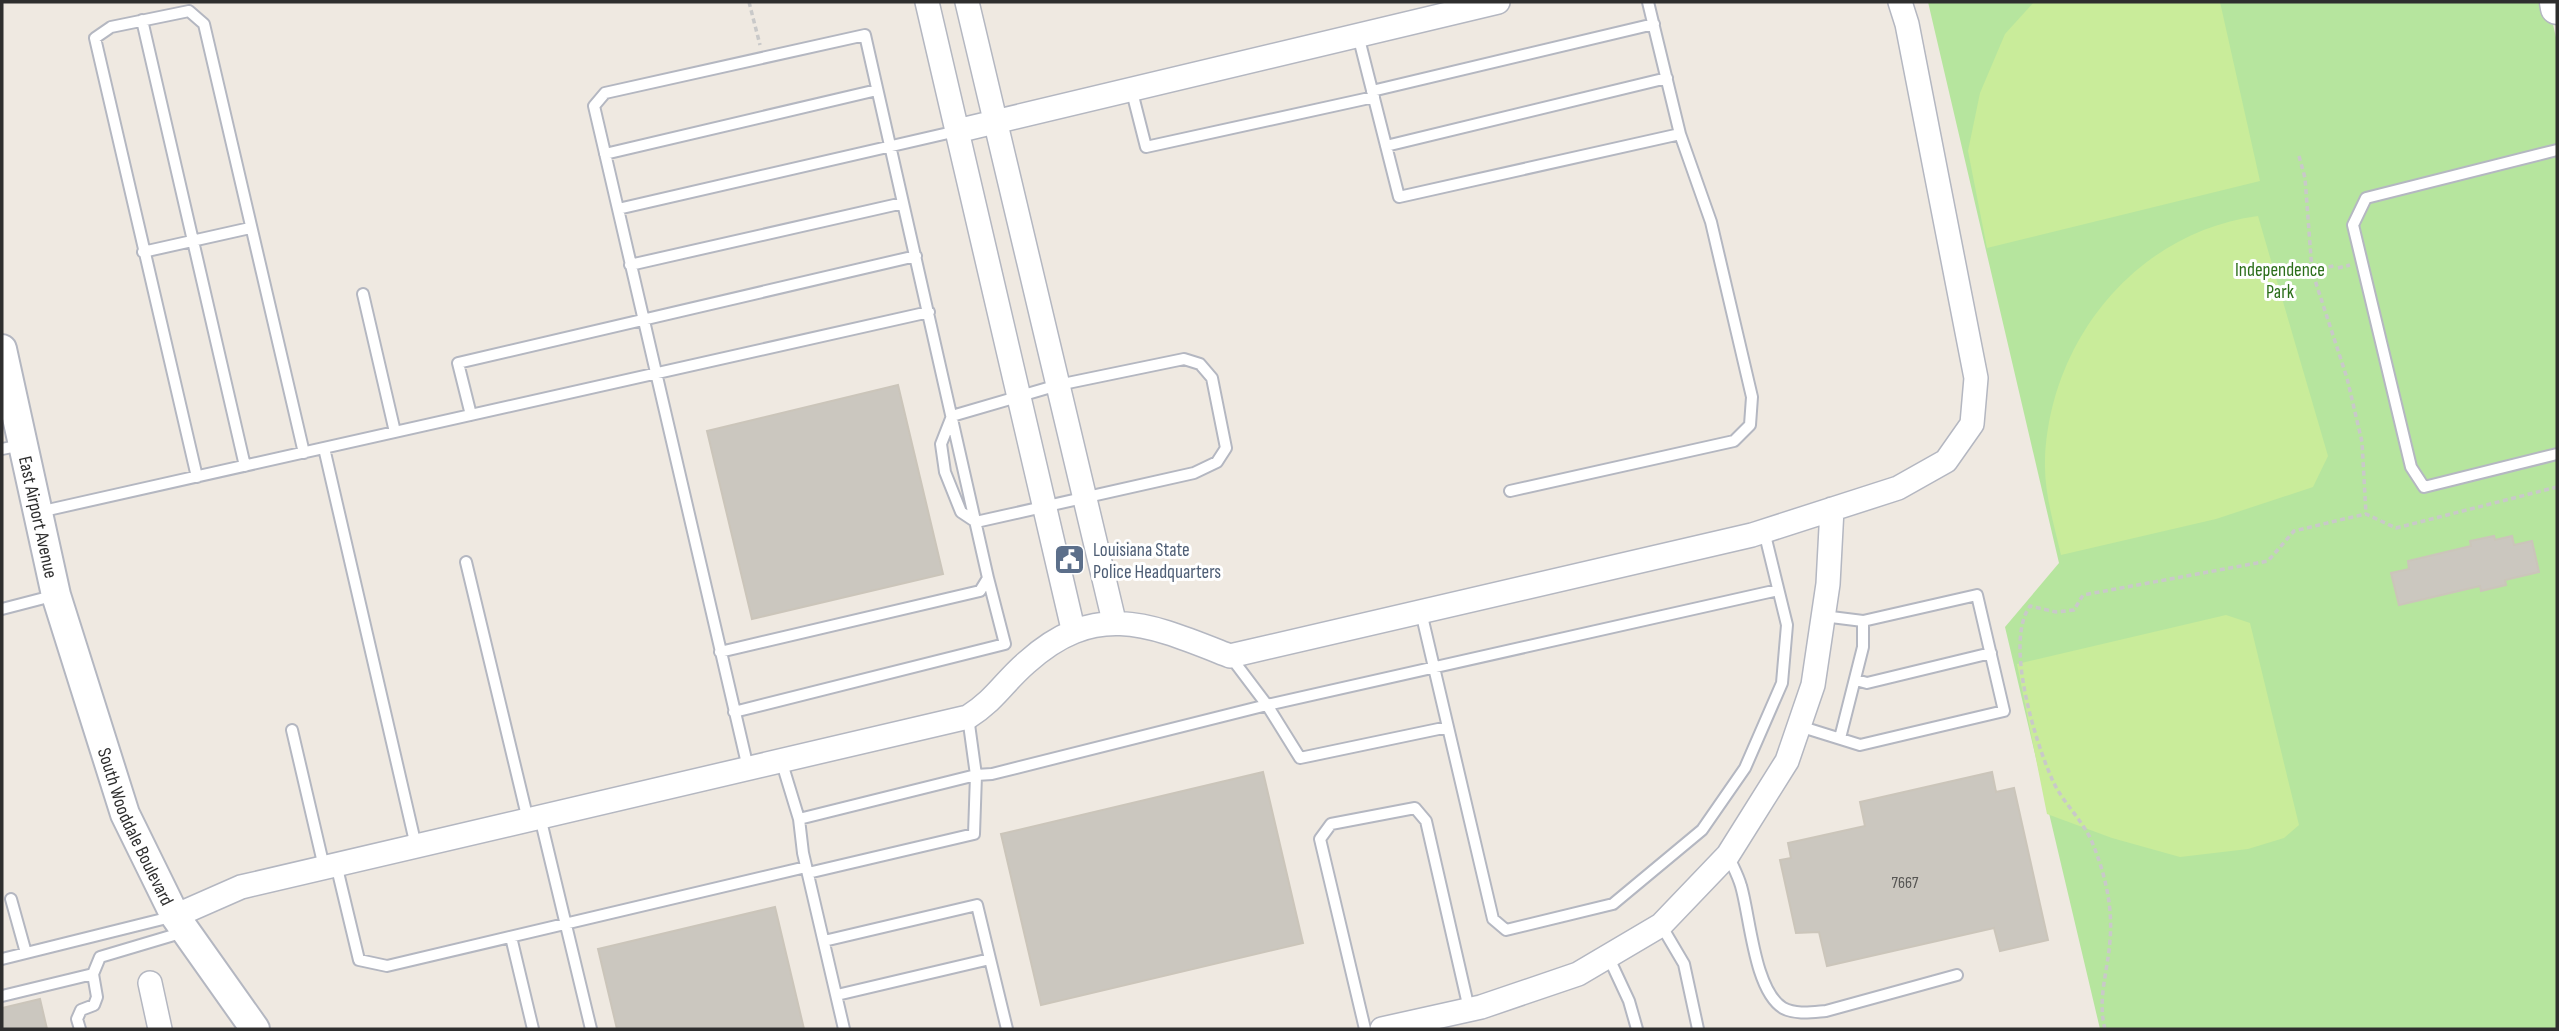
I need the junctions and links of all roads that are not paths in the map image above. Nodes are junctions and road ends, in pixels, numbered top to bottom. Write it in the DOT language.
graph roads {
  1 [pos="927,2"];
  2 [pos="967,2"];
  3 [pos="1498,2"];
  4 [pos="1648,2"];
  5 [pos="1900,2"];
  6 [pos="2556,2"];
  7 [pos="2557,8"];
  8 [pos="142,20"];
  9 [pos="1654,24"];
  10 [pos="1358,35"];
  11 [pos="1667,78"];
  12 [pos="1131,88"];
  13 [pos="877,90"];
  14 [pos="1373,94"];
  15 [pos="996,120"];
  16 [pos="957,131"];
  17 [pos="1680,134"];
  18 [pos="889,145"];
  19 [pos="1386,146"];
  20 [pos="2557,150"];
  21 [pos="605,154"];
  22 [pos="903,203"];
  23 [pos="618,209"];
  24 [pos="250,228"];
  25 [pos="193,241"];
  26 [pos="143,252"];
  27 [pos="916,256"];
  28 [pos="630,265"];
  29 [pos="363,294"];
  30 [pos="929,312"];
  31 [pos="642,322"];
  32 [pos="2,348"];
  33 [pos="654,374"];
  34 [pos="1058,385"];
  35 [pos="1018,396"];
  36 [pos="471,415"];
  37 [pos="952,416"];
  38 [pos="395,432"];
  39 [pos="13,437"];
  40 [pos="324,448"];
  41 [pos="304,453"];
  42 [pos="2557,454"];
  43 [pos="245,466"];
  44 [pos="197,477"];
  45 [pos="1510,491"];
  46 [pos="1085,497"];
  47 [pos="1044,507"];
  48 [pos="1832,509"];
  49 [pos="37,513"];
  50 [pos="976,522"];
  51 [pos="1764,531"];
  52 [pos="466,562"];
  53 [pos="988,578"];
  54 [pos="1778,590"];
  55 [pos="56,599"];
  56 [pos="2,609"];
  57 [pos="1421,611"];
  58 [pos="1823,616"];
  59 [pos="1114,621"];
  60 [pos="1863,621"];
  61 [pos="1073,629"];
  62 [pos="720,652"];
  63 [pos="1991,653"];
  64 [pos="1230,656"];
  65 [pos="1434,667"];
  66 [pos="1856,680"];
  67 [pos="1267,705"];
  68 [pos="734,712"];
  69 [pos="968,717"];
  70 [pos="1799,726"];
  71 [pos="1448,727"];
  72 [pos="292,730"];
  73 [pos="1840,738"];
  74 [pos="781,760"];
  75 [pos="748,768"];
  76 [pos="976,775"];
  77 [pos="534,818"];
  78 [pos="799,819"];
  79 [pos="416,846"];
  80 [pos="1728,855"];
  81 [pos="330,866"];
  82 [pos="807,870"];
  83 [pos="11,899"];
  84 [pos="180,924"];
  85 [pos="566,924"];
  86 [pos="1661,926"];
  87 [pos="511,937"];
  88 [pos="824,941"];
  89 [pos="26,953"];
  90 [pos="1608,956"];
  91 [pos="2,959"];
  92 [pos="990,959"];
  93 [pos="93,974"];
  94 [pos="1957,975"];
  95 [pos="150,983"];
  96 [pos="836,995"];
  97 [pos="2,996"];
  98 [pos="1469,1009"];
  99 [pos="80,1029"];
  100 [pos="160,1029"];
  101 [pos="255,1029"];
  102 [pos="533,1029"];
  103 [pos="591,1029"];
  104 [pos="845,1029"];
  105 [pos="1007,1029"];
  106 [pos="1365,1029"];
  107 [pos="1382,1029"];
  108 [pos="1637,1029"];
  109 [pos="1698,1029"];
  1 -- 16 [label="street"];
  2 -- 15 [label="street"];
  3 -- 10 [label="street"];
  4 -- 9 [label="lane"];
  5 -- 48 [label="street"];
  6 -- 7 [label="main road"];
  8 -- 24 [label="lane"];
  8 -- 25 [label="lane"];
  8 -- 26 [label="lane"];
  9 -- 11 [label="lane"];
  9 -- 14 [label="lane"];
  10 -- 12 [label="street"];
  10 -- 14 [label="lane"];
  11 -- 17 [label="lane"];
  11 -- 19 [label="lane"];
  12 -- 14 [label="lane"];
  12 -- 15 [label="street"];
  13 -- 18 [label="lane"];
  13 -- 21 [label="lane"];
  13 -- 21 [label="lane"];
  14 -- 19 [label="lane"];
  15 -- 16 [label="street"];
  15 -- 34 [label="street"];
  16 -- 18 [label="lane"];
  16 -- 35 [label="street"];
  17 -- 19 [label="lane"];
  17 -- 45 [label="lane"];
  18 -- 22 [label="lane"];
  18 -- 23 [label="lane"];
  20 -- 42 [label="lane"];
  21 -- 23 [label="lane"];
  22 -- 27 [label="lane"];
  22 -- 28 [label="lane"];
  23 -- 28 [label="lane"];
  24 -- 25 [label="lane"];
  24 -- 41 [label="lane"];
  25 -- 26 [label="lane"];
  25 -- 43 [label="lane"];
  26 -- 44 [label="lane"];
  27 -- 30 [label="lane"];
  27 -- 31 [label="lane"];
  28 -- 31 [label="lane"];
  29 -- 38 [label="lane"];
  30 -- 33 [label="lane"];
  30 -- 37 [label="lane"];
  31 -- 33 [label="lane"];
  31 -- 36 [label="lane"];
  32 -- 39 [label="street, East Airport Avenue"];
  33 -- 36 [label="lane"];
  33 -- 62 [label="lane"];
  34 -- 35 [label="lane"];
  34 -- 46 [label="street"];
  34 -- 46 [label="lane"];
  35 -- 37 [label="lane"];
  35 -- 47 [label="street"];
  36 -- 38 [label="lane"];
  37 -- 50 [label="lane"];
  37 -- 50 [label="lane"];
  38 -- 40 [label="lane"];
  39 -- 49 [label="street, East Airport Avenue"];
  40 -- 41 [label="lane"];
  40 -- 79 [label="lane"];
  41 -- 43 [label="lane"];
  43 -- 44 [label="lane"];
  44 -- 49 [label="lane"];
  46 -- 47 [label="lane"];
  46 -- 59 [label="street"];
  47 -- 50 [label="lane"];
  47 -- 61 [label="street"];
  48 -- 51 [label="street"];
  48 -- 58 [label="street"];
  49 -- 55 [label="street, East Airport Avenue"];
  50 -- 53 [label="lane"];
  51 -- 54 [label="lane"];
  51 -- 57 [label="street"];
  52 -- 77 [label="lane"];
  53 -- 62 [label="lane"];
  53 -- 68 [label="lane"];
  54 -- 65 [label="lane"];
  54 -- 71 [label="lane"];
  55 -- 56 [label="lane"];
  55 -- 84 [label="street, South Wooddale Boulevard"];
  57 -- 64 [label="street"];
  57 -- 65 [label="lane"];
  58 -- 60 [label="lane"];
  58 -- 70 [label="street"];
  59 -- 61 [label="street"];
  59 -- 64 [label="street"];
  60 -- 63 [label="lane"];
  60 -- 66 [label="lane"];
  61 -- 69 [label="street"];
  62 -- 68 [label="lane"];
  63 -- 66 [label="lane"];
  63 -- 73 [label="lane"];
  64 -- 67 [label="lane"];
  65 -- 67 [label="lane"];
  65 -- 71 [label="lane"];
  66 -- 73 [label="lane"];
  67 -- 71 [label="lane"];
  67 -- 76 [label="lane"];
  68 -- 75 [label="lane"];
  69 -- 74 [label="street"];
  69 -- 76 [label="lane"];
  70 -- 73 [label="lane"];
  70 -- 80 [label="street"];
  72 -- 81 [label="lane"];
  74 -- 75 [label="street"];
  74 -- 78 [label="lane"];
  75 -- 77 [label="street"];
  76 -- 78 [label="lane"];
  76 -- 82 [label="lane"];
  77 -- 79 [label="street"];
  77 -- 85 [label="lane"];
  78 -- 82 [label="lane"];
  79 -- 81 [label="street"];
  80 -- 86 [label="street"];
  80 -- 94 [label="lane"];
  81 -- 84 [label="street"];
  81 -- 87 [label="lane"];
  82 -- 85 [label="lane"];
  82 -- 88 [label="lane"];
  83 -- 89 [label="lane"];
  84 -- 89 [label="lane"];
  84 -- 93 [label="lane"];
  84 -- 101 [label="street, South Wooddale Boulevard"];
  85 -- 87 [label="lane"];
  85 -- 103 [label="lane"];
  86 -- 90 [label="street"];
  86 -- 109 [label="lane"];
  87 -- 102 [label="lane"];
  88 -- 92 [label="lane"];
  88 -- 96 [label="lane"];
  89 -- 91 [label="lane"];
  90 -- 98 [label="street"];
  90 -- 108 [label="lane"];
  92 -- 96 [label="lane"];
  92 -- 105 [label="lane"];
  93 -- 97 [label="lane"];
  93 -- 99 [label="lane"];
  95 -- 100 [label="street"];
  96 -- 104 [label="lane"];
  98 -- 106 [label="lane"];
  98 -- 107 [label="street"];
}
